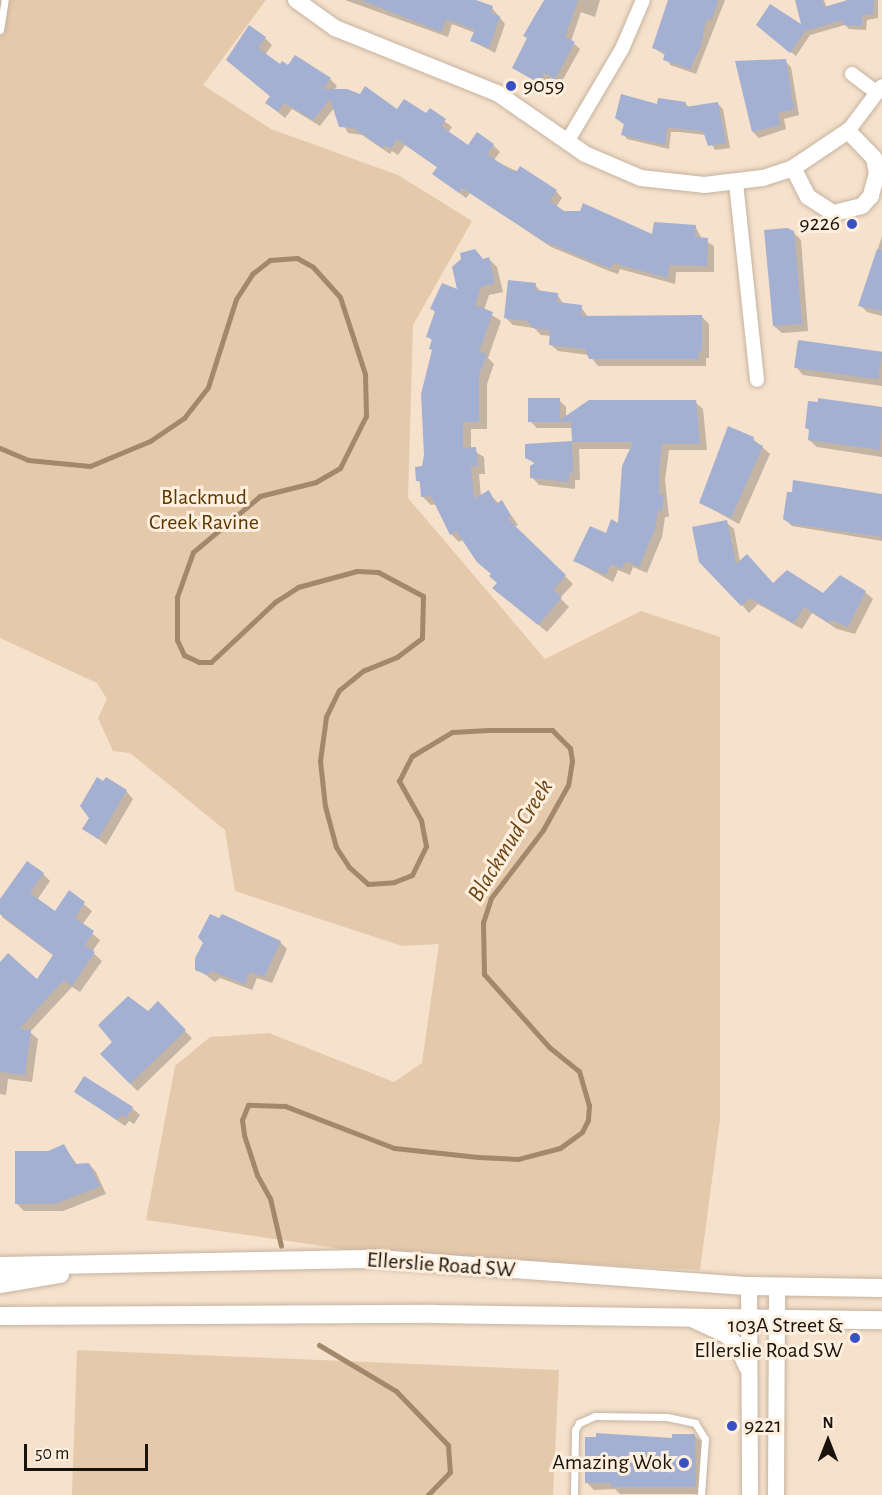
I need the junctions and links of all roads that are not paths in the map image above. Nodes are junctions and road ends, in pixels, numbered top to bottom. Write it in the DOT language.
graph roads {
  1 [pos="5,0"];
  2 [pos="296,0"];
  3 [pos="643,0"];
  4 [pos="0,30"];
  5 [pos="852,74"];
  6 [pos="880,89"];
  7 [pos="848,131"];
  8 [pos="567,142"];
  9 [pos="793,168"];
  10 [pos="736,183"];
  11 [pos="757,380"];
  12 [pos="104,1265"];
  13 [pos="0,1266"];
  14 [pos="0,1284"];
  15 [pos="749,1286"];
  16 [pos="777,1287"];
  17 [pos="882,1288"];
  18 [pos="0,1316"];
  19 [pos="694,1320"];
  20 [pos="882,1320"];
  21 [pos="749,1321"];
  22 [pos="776,1321"];
  23 [pos="749,1373"];
  24 [pos="574,1495"];
  25 [pos="701,1495"];
  26 [pos="750,1495"];
  27 [pos="776,1495"];
  1 -- 4 [label="lane"];
  2 -- 8 [label="street"];
  3 -- 8 [label="street"];
  5 -- 6 [label="street"];
  6 -- 7 [label="street"];
  7 -- 9 [label="street"];
  7 -- 9 [label="street"];
  8 -- 10 [label="street"];
  9 -- 10 [label="street"];
  10 -- 11 [label="street"];
  12 -- 13 [label="main road, Ellerslie Road SW"];
  12 -- 14 [label="main road"];
  12 -- 15 [label="main road, Ellerslie Road SW"];
  15 -- 16 [label="main road, Ellerslie Road SW"];
  15 -- 21 [label="street"];
  16 -- 17 [label="main road, Ellerslie Road SW"];
  16 -- 22 [label="street"];
  18 -- 19 [label="main road, Ellerslie Road SW"];
  19 -- 21 [label="main road, Ellerslie Road SW"];
  19 -- 23 [label="street"];
  20 -- 22 [label="main road, Ellerslie Road SW"];
  21 -- 22 [label="main road, Ellerslie Road SW"];
  21 -- 23 [label="street"];
  22 -- 27 [label="street"];
  23 -- 26 [label="street"];
  24 -- 25 [label="lane"];
}
